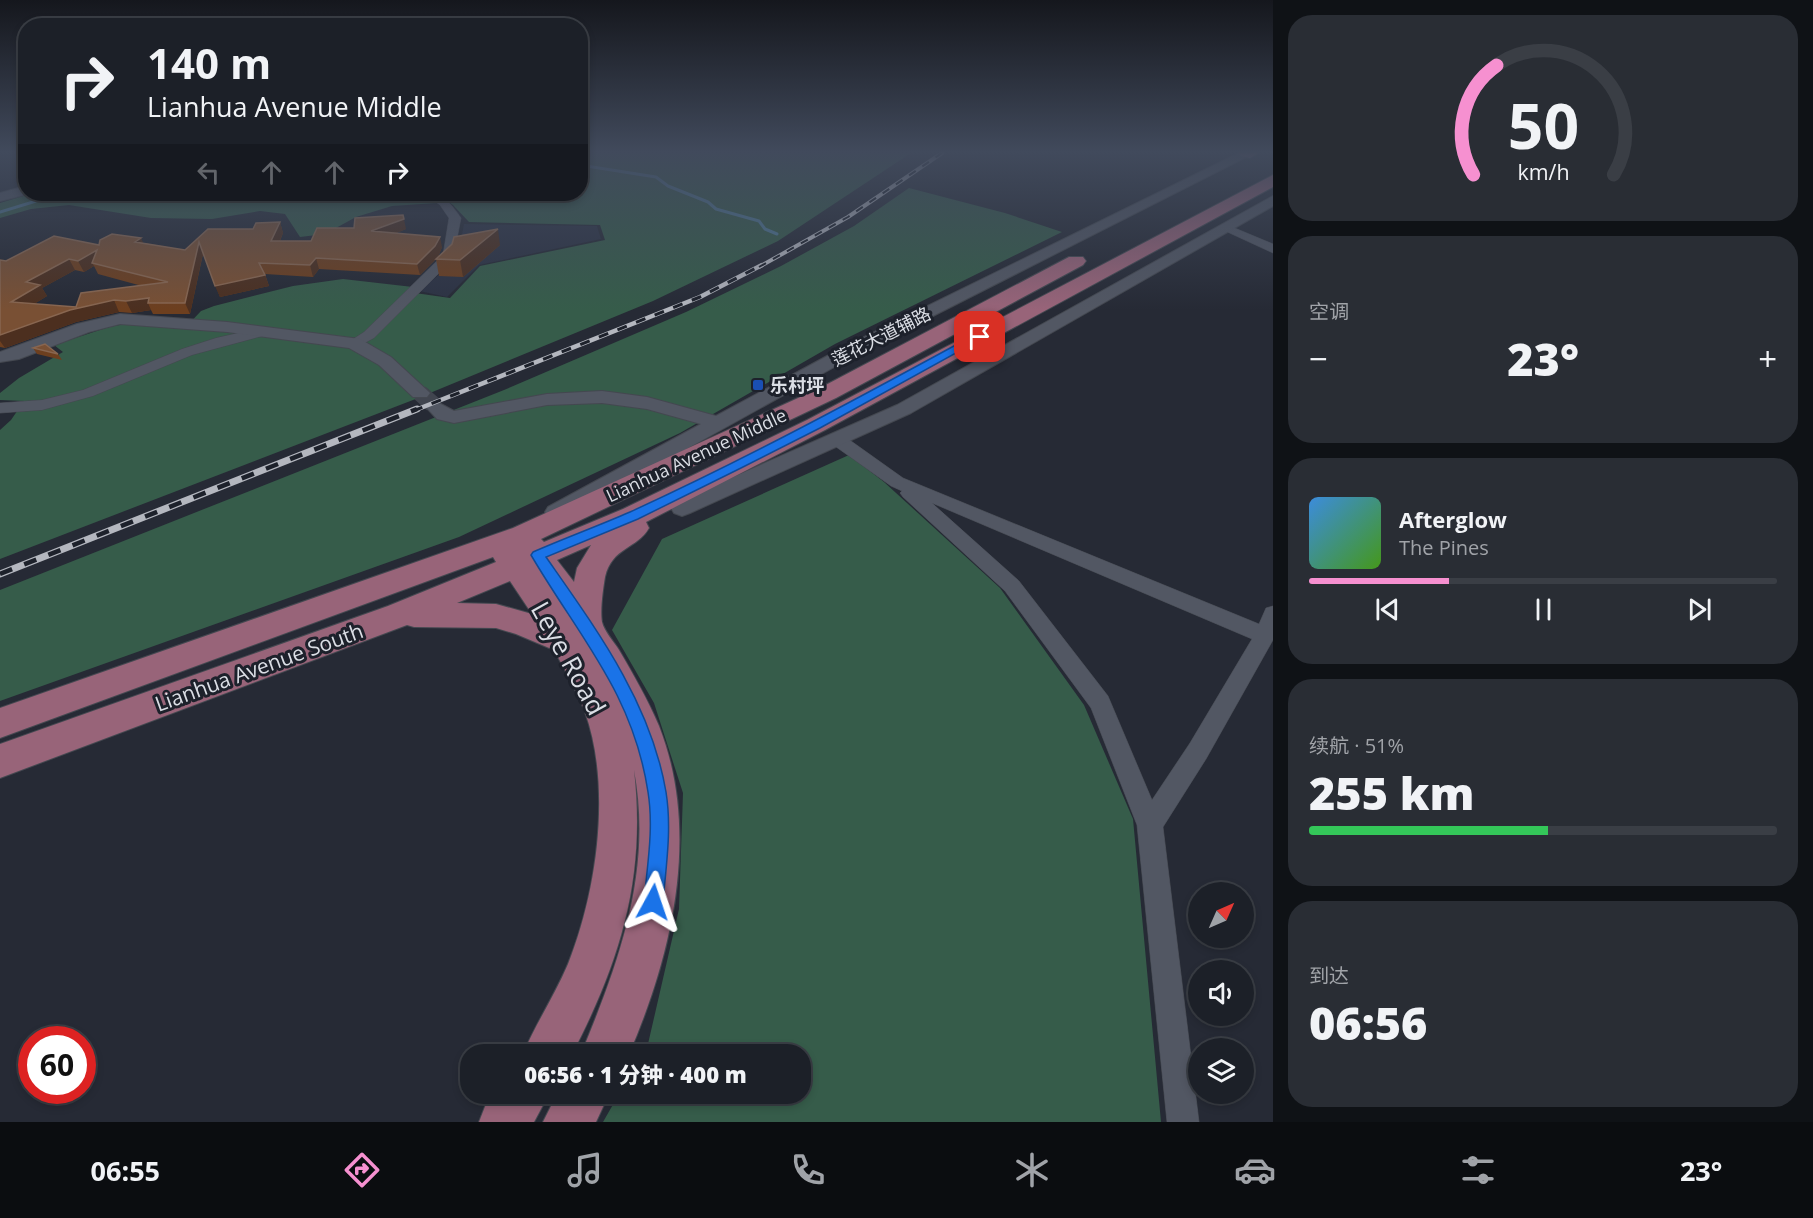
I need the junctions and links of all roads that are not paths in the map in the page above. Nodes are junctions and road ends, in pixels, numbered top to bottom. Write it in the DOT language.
graph roads {
  1 [pos="446,205"];
  2 [pos="1142,205"];
  3 [pos="1185,205"];
  4 [pos="1224,205"];
  5 [pos="1226,205"];
  6 [pos="1263,205"];
  7 [pos="1225,227"];
  8 [pos="1273,249"];
  9 [pos="1170,258"];
  10 [pos="266,331"];
  11 [pos="354,343"];
  12 [pos="0,357"];
  13 [pos="420,393"];
  14 [pos="0,408"];
  15 [pos="437,408"];
  16 [pos="719,423"];
  17 [pos="838,440"];
  18 [pos="897,482"];
  19 [pos="682,508"];
  20 [pos="633,516"];
  21 [pos="519,550"];
  22 [pos="352,597"];
  23 [pos="399,615"];
  24 [pos="291,619"];
  25 [pos="1269,625"];
  26 [pos="366,628"];
  27 [pos="576,634"];
  28 [pos="302,651"];
  29 [pos="0,723"];
  30 [pos="0,761"];
  31 [pos="1150,825"];
  32 [pos="553,1044"];
  33 [pos="610,1044"];
  34 [pos="517,1104"];
  35 [pos="578,1104"];
  36 [pos="504,1122"];
  37 [pos="568,1122"];
  38 [pos="1183,1122"];
  1 -- 11 [label="street"];
  2 -- 16 [label="street, 莲花大道辅路"];
  3 -- 21 [label="main road, Lianhua Avenue Middle"];
  4 -- 20 [label="main road, Lianhua Avenue Middle"];
  5 -- 9 [label="main road"];
  6 -- 7 [label="street"];
  7 -- 8 [label="street"];
  7 -- 9 [label="street"];
  9 -- 17 [label="street"];
  10 -- 11 [label="street"];
  10 -- 12 [label="street"];
  10 -- 14 [label="street"];
  11 -- 13 [label="street"];
  15 -- 16 [label="street"];
  16 -- 21 [label="street, 莲花大道辅路"];
  17 -- 18 [label="street"];
  17 -- 19 [label="street"];
  18 -- 25 [label="street"];
  18 -- 31 [label="street"];
  19 -- 20 [label="main road"];
  19 -- 27 [label="main road"];
  20 -- 21 [label="main road, Lianhua Avenue Middle"];
  21 -- 22 [label="main road, Lianhua Avenue South"];
  21 -- 23 [label="main road, Lianhua Avenue South"];
  21 -- 27 [label="main road, Leye Road"];
  22 -- 24 [label="main road, Lianhua Avenue South"];
  22 -- 26 [label="main road"];
  23 -- 26 [label="main road, Lianhua Avenue South"];
  23 -- 27 [label="main road"];
  24 -- 28 [label="main road"];
  24 -- 29 [label="main road, Lianhua Avenue South"];
  25 -- 31 [label="street"];
  26 -- 28 [label="main road, Lianhua Avenue South"];
  27 -- 32 [label="main road, Leye Road"];
  27 -- 33 [label="main road, Leye Road"];
  28 -- 30 [label="main road, Lianhua Avenue South"];
  31 -- 38 [label="street"];
  34 -- 36 [label="main road"];
  35 -- 37 [label="main road"];
}
